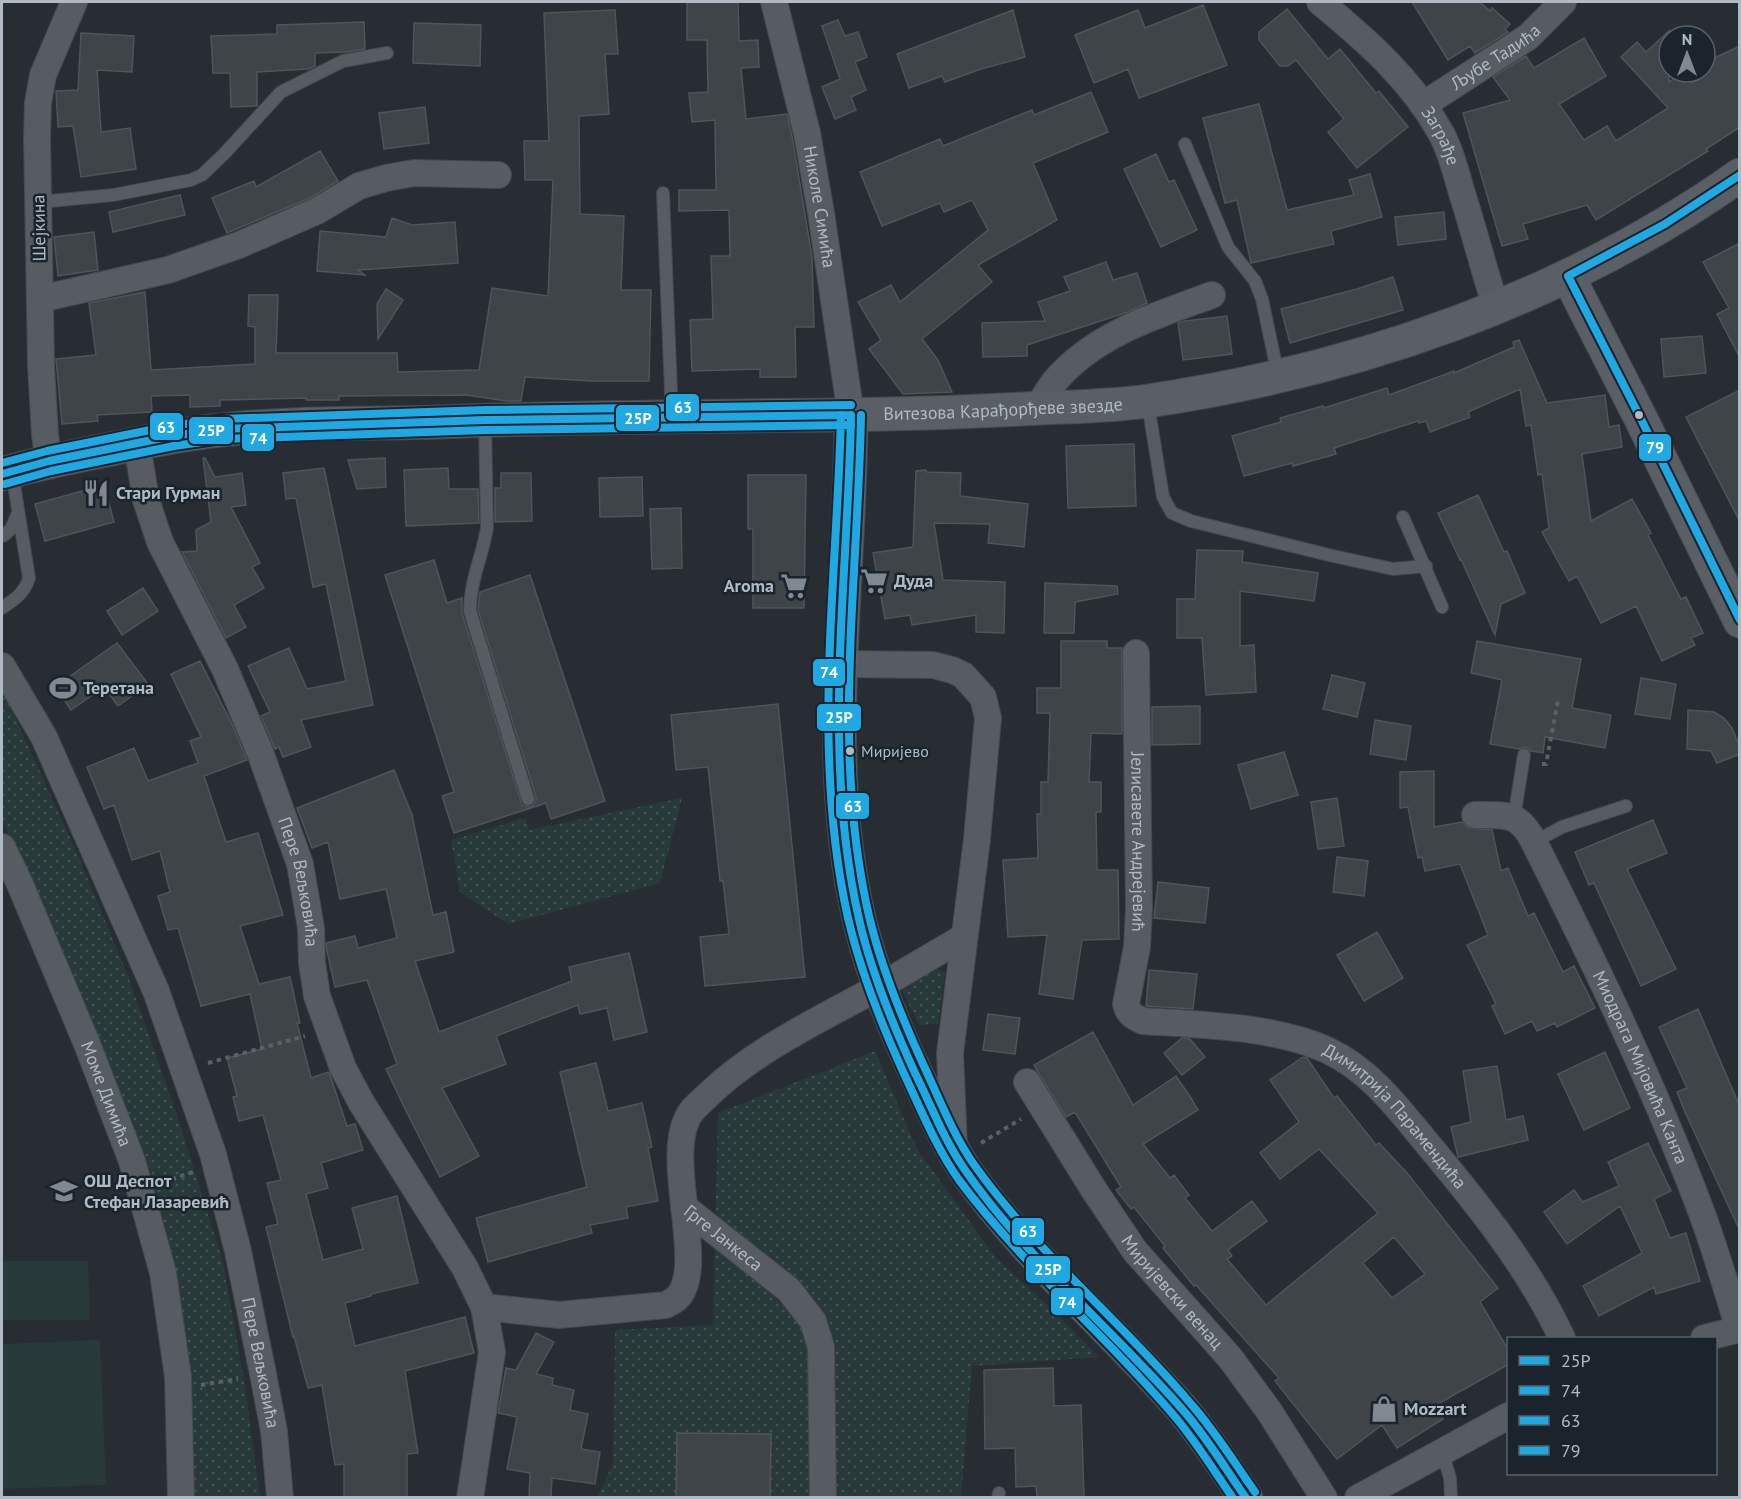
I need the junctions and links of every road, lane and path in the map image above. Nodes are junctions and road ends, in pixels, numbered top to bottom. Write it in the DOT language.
graph roads {
  1 [pos="74,2"];
  2 [pos="774,2"];
  3 [pos="1320,2"];
  4 [pos="1563,2"];
  5 [pos="387,53"];
  6 [pos="1424,105"];
  7 [pos="1185,144"];
  8 [pos="498,175"];
  9 [pos="1740,175"];
  10 [pos="663,193"];
  11 [pos="39,202"];
  12 [pos="1568,276"];
  13 [pos="1212,295"];
  14 [pos="40,299"];
  15 [pos="1496,308"];
  16 [pos="1279,376"];
  17 [pos="1148,401"];
  18 [pos="1037,408"];
  19 [pos="851,415"];
  20 [pos="672,417"];
  21 [pos="485,420"];
  22 [pos="137,444"];
  23 [pos="49,461"];
  24 [pos="7,472"];
  25 [pos="17,514"];
  26 [pos="1404,517"];
  27 [pos="3,536"];
  28 [pos="1426,566"];
  29 [pos="1442,607"];
  30 [pos="2,608"];
  31 [pos="1740,621"];
  32 [pos="1136,653"];
  33 [pos="841,664"];
  34 [pos="2,666"];
  35 [pos="1558,700"];
  36 [pos="1524,758"];
  37 [pos="528,799"];
  38 [pos="1626,806"];
  39 [pos="1475,815"];
  40 [pos="1514,818"];
  41 [pos="1534,842"];
  42 [pos="2,847"];
  43 [pos="964,937"];
  44 [pos="878,987"];
  45 [pos="1143,1021"];
  46 [pos="329,1030"];
  47 [pos="184,1069"];
  48 [pos="1027,1082"];
  49 [pos="1042,1106"];
  50 [pos="956,1153"];
  51 [pos="216,1165"];
  52 [pos="139,1189"];
  53 [pos="684,1207"];
  54 [pos="484,1307"];
  55 [pos="1739,1329"];
  56 [pos="1561,1337"];
  57 [pos="1708,1337"];
  58 [pos="263,1374"];
  59 [pos="178,1389"];
  60 [pos="1507,1417"];
  61 [pos="1442,1451"];
  62 [pos="181,1497"];
  63 [pos="280,1497"];
  64 [pos="470,1497"];
  65 [pos="823,1497"];
  66 [pos="1246,1497"];
  67 [pos="1324,1497"];
  68 [pos="1358,1497"];
  69 [pos="1451,1497"];
  1 -- 11 [label="street, Шејкина"];
  2 -- 19 [label="street, Николе Симића"];
  3 -- 6 [label="street, Заграђе"];
  4 -- 6 [label="street, Љубе Тадића"];
  5 -- 11 [label="lane"];
  6 -- 15 [label="street, Заграђе"];
  7 -- 16 [label="lane"];
  8 -- 14 [label="street"];
  9 -- 12 [label="main road, Витезова Карађорђеве звезде"];
  10 -- 20 [label="lane"];
  11 -- 14 [label="street, Шејкина"];
  12 -- 15 [label="main road, Витезова Карађорђеве звезде"];
  12 -- 31 [label="main road"];
  13 -- 18 [label="street"];
  14 -- 23 [label="street, Шејкина"];
  15 -- 16 [label="main road, Витезова Карађорђеве звезде"];
  16 -- 17 [label="main road, Витезова Карађорђеве звезде"];
  17 -- 18 [label="main road, Витезова Карађорђеве звезде"];
  17 -- 28 [label="lane, Витезова Карађорђеве звезде"];
  18 -- 19 [label="main road, Витезова Карађорђеве звезде"];
  19 -- 20 [label="main road, Витезова Карађорђеве звезде"];
  19 -- 33 [label="main road"];
  20 -- 21 [label="main road, Витезова Карађорђеве звезде"];
  21 -- 22 [label="main road, Витезова Карађорђеве звезде"];
  21 -- 37 [label="lane"];
  22 -- 23 [label="main road, Витезова Карађорђеве звезде"];
  22 -- 46 [label="street, Пере Вељковића"];
  23 -- 24 [label="main road, Витезова Карађорђеве звезде"];
  24 -- 25 [label="lane"];
  25 -- 27 [label="lane"];
  25 -- 30 [label="lane"];
  26 -- 28 [label="lane"];
  28 -- 29 [label="lane"];
  32 -- 45 [label="street, Јелисавете Андрејевић"];
  33 -- 43 [label="street"];
  33 -- 44 [label="main road"];
  34 -- 47 [label="street, Пере Вељковића"];
  35 -- 36 [label="path"];
  36 -- 40 [label="lane"];
  38 -- 41 [label="lane"];
  39 -- 40 [label="street"];
  40 -- 41 [label="street, Миодрага Мијовића Канта"];
  41 -- 55 [label="street, Миодрага Мијовића Канта"];
  42 -- 52 [label="street, Моме Димића"];
  43 -- 44 [label="street"];
  43 -- 50 [label="street"];
  44 -- 50 [label="main road"];
  44 -- 53 [label="street, Грге Јанкеса"];
  45 -- 56 [label="street, Димитрија Парамендића"];
  46 -- 47 [label="path"];
  46 -- 54 [label="street, Пере Вељковића"];
  47 -- 51 [label="street, Пере Вељковића"];
  48 -- 49 [label="street, Миријевски венац"];
  49 -- 50 [label="path"];
  49 -- 67 [label="street, Миријевски венац"];
  50 -- 66 [label="main road"];
  51 -- 52 [label="path"];
  51 -- 58 [label="street, Пере Вељковића"];
  52 -- 59 [label="street, Моме Димића"];
  53 -- 54 [label="street"];
  53 -- 65 [label="street, Грге Јанкеса"];
  54 -- 64 [label="street, Пере Вељковића"];
  55 -- 57 [label="street"];
  58 -- 59 [label="path"];
  58 -- 63 [label="street, Пере Вељковића"];
  59 -- 62 [label="street, Моме Димића"];
  60 -- 61 [label="street"];
  61 -- 68 [label="street"];
  61 -- 69 [label="lane"];
}
